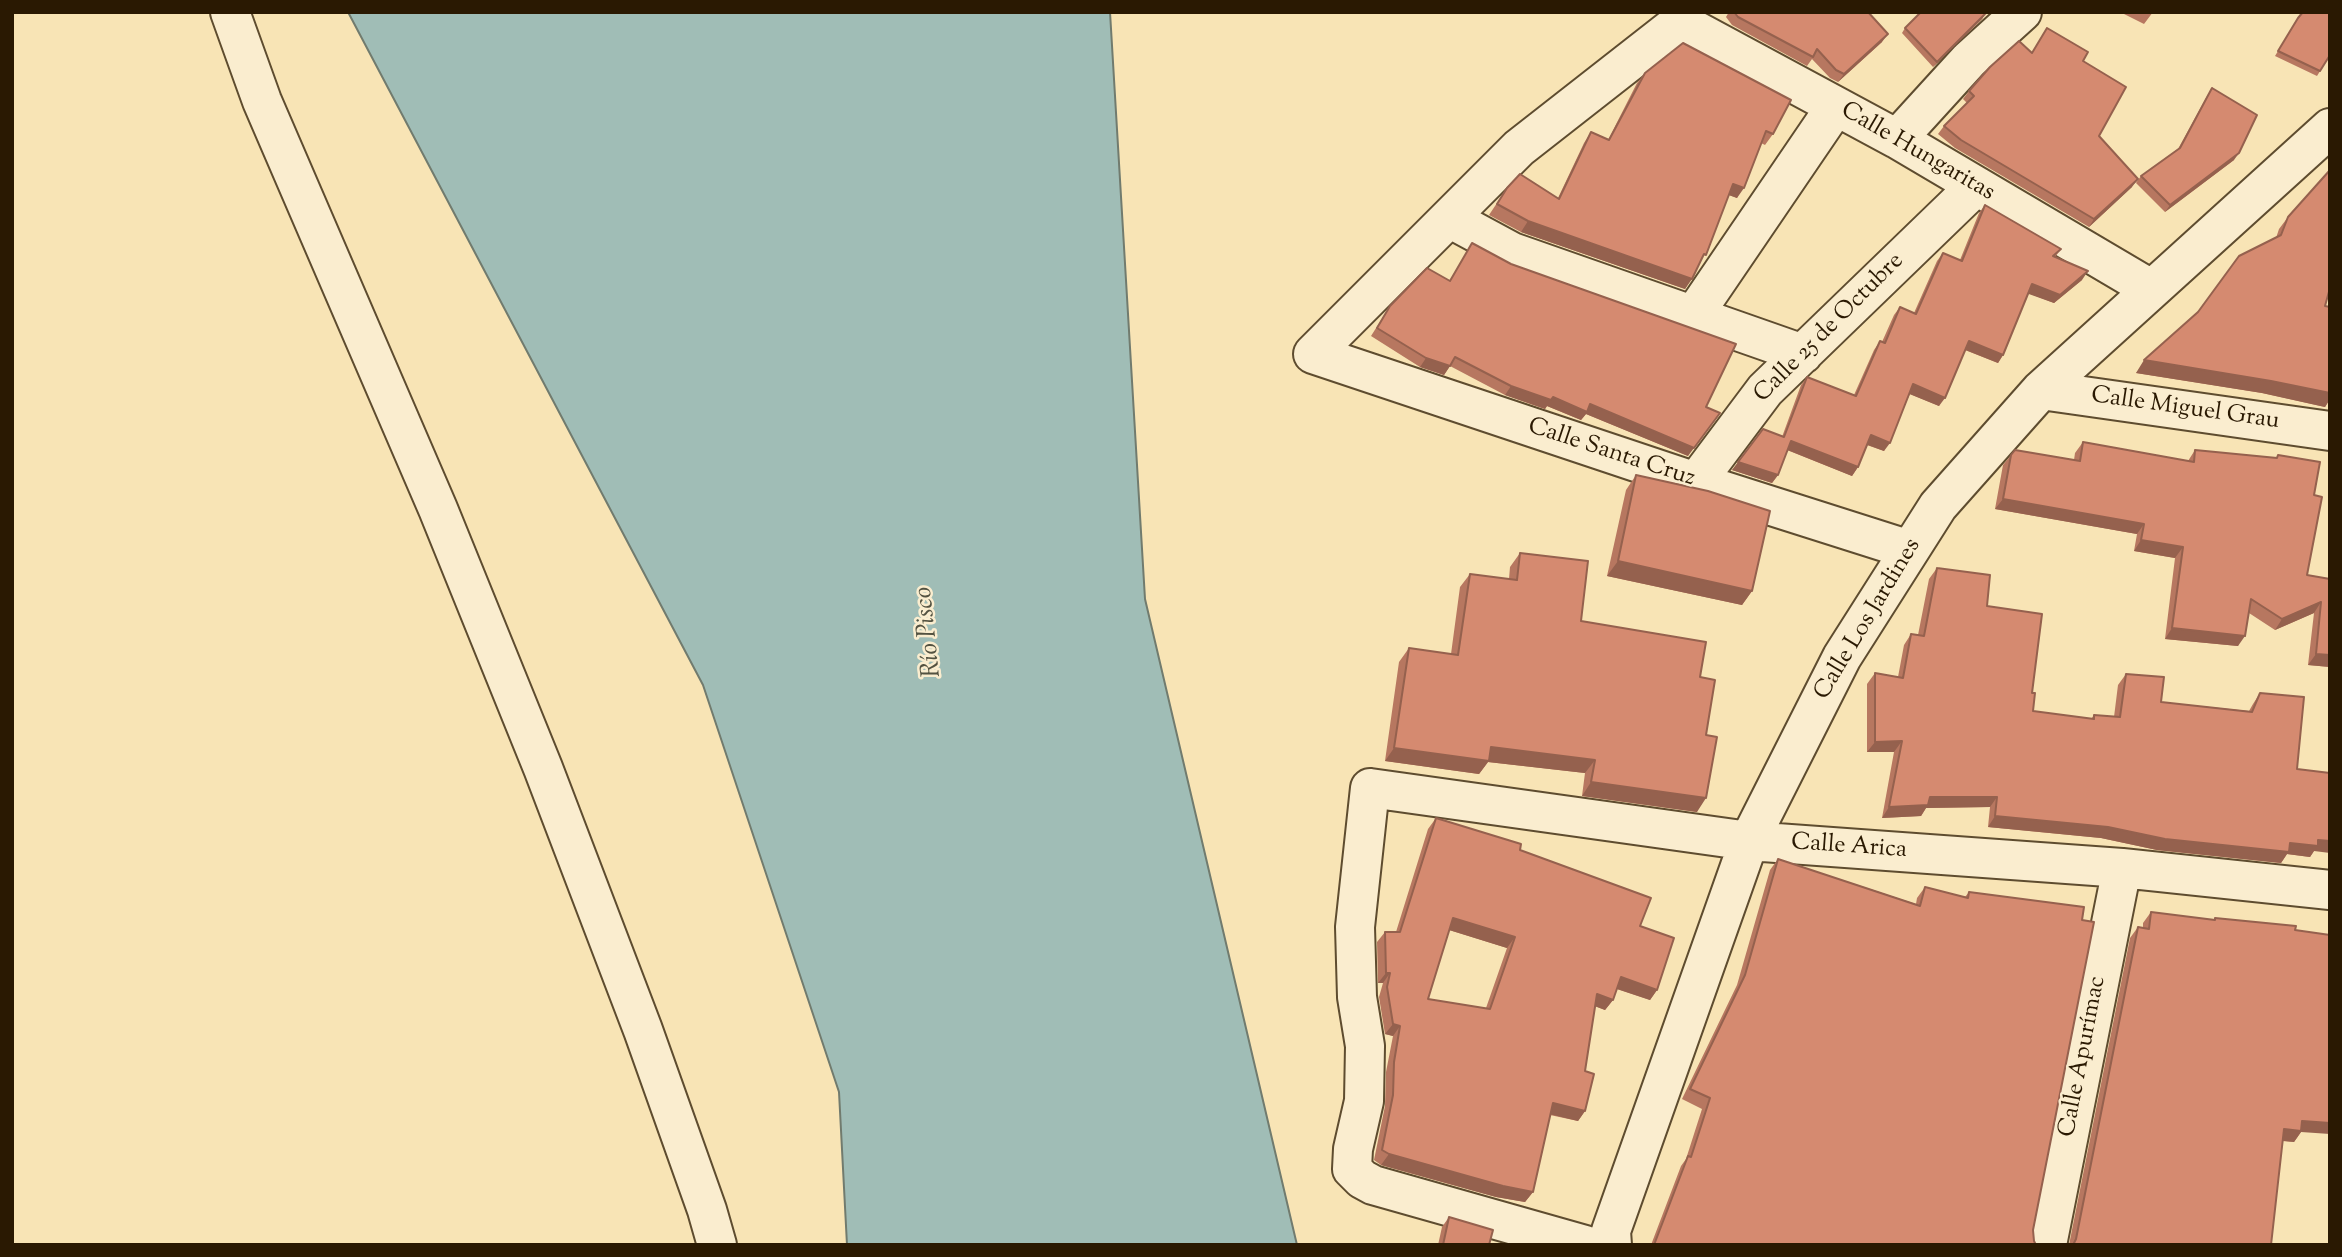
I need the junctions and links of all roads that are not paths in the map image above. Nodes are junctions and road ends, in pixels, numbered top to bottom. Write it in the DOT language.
graph roads {
  1 [pos="230,12"];
  2 [pos="2022,12"];
  3 [pos="1683,17"];
  4 [pos="1836,106"];
  5 [pos="2330,128"];
  6 [pos="1897,139"];
  7 [pos="1976,186"];
  8 [pos="1449,218"];
  9 [pos="2151,289"];
  10 [pos="1693,316"];
  11 [pos="1802,354"];
  12 [pos="2041,390"];
  13 [pos="2330,431"];
  14 [pos="1696,482"];
  15 [pos="1910,550"];
  16 [pos="1749,841"];
  17 [pos="2122,868"];
  18 [pos="2330,890"];
  19 [pos="716,1245"];
  20 [pos="1585,1245"];
  21 [pos="1612,1245"];
  22 [pos="2047,1245"];
  1 -- 19 [label="street"];
  2 -- 6 [label="street"];
  3 -- 4 [label="street, Calle Hungaritas"];
  3 -- 8 [label="street"];
  4 -- 6 [label="street, Calle Hungaritas"];
  4 -- 10 [label="street"];
  5 -- 9 [label="street, Calle Los Jardines"];
  6 -- 7 [label="street, Calle Hungaritas"];
  7 -- 9 [label="street, Calle Hungaritas"];
  7 -- 11 [label="street, Calle 25 de Octubre"];
  8 -- 10 [label="street"];
  8 -- 14 [label="street, Calle Santa Cruz"];
  9 -- 12 [label="street, Calle Los Jardines"];
  10 -- 11 [label="street"];
  11 -- 14 [label="street, Calle 25 de Octubre"];
  12 -- 13 [label="street, Calle Miguel Grau"];
  12 -- 15 [label="street, Calle Los Jardines"];
  14 -- 15 [label="street, Calle Santa Cruz"];
  15 -- 16 [label="street, Calle Los Jardines"];
  16 -- 17 [label="street, Calle Arica"];
  16 -- 20 [label="street, Calle Arica"];
  16 -- 21 [label="street, Calle Los Jardines"];
  17 -- 18 [label="street, Calle Arica"];
  17 -- 22 [label="street, Calle Apurímac"];
}
